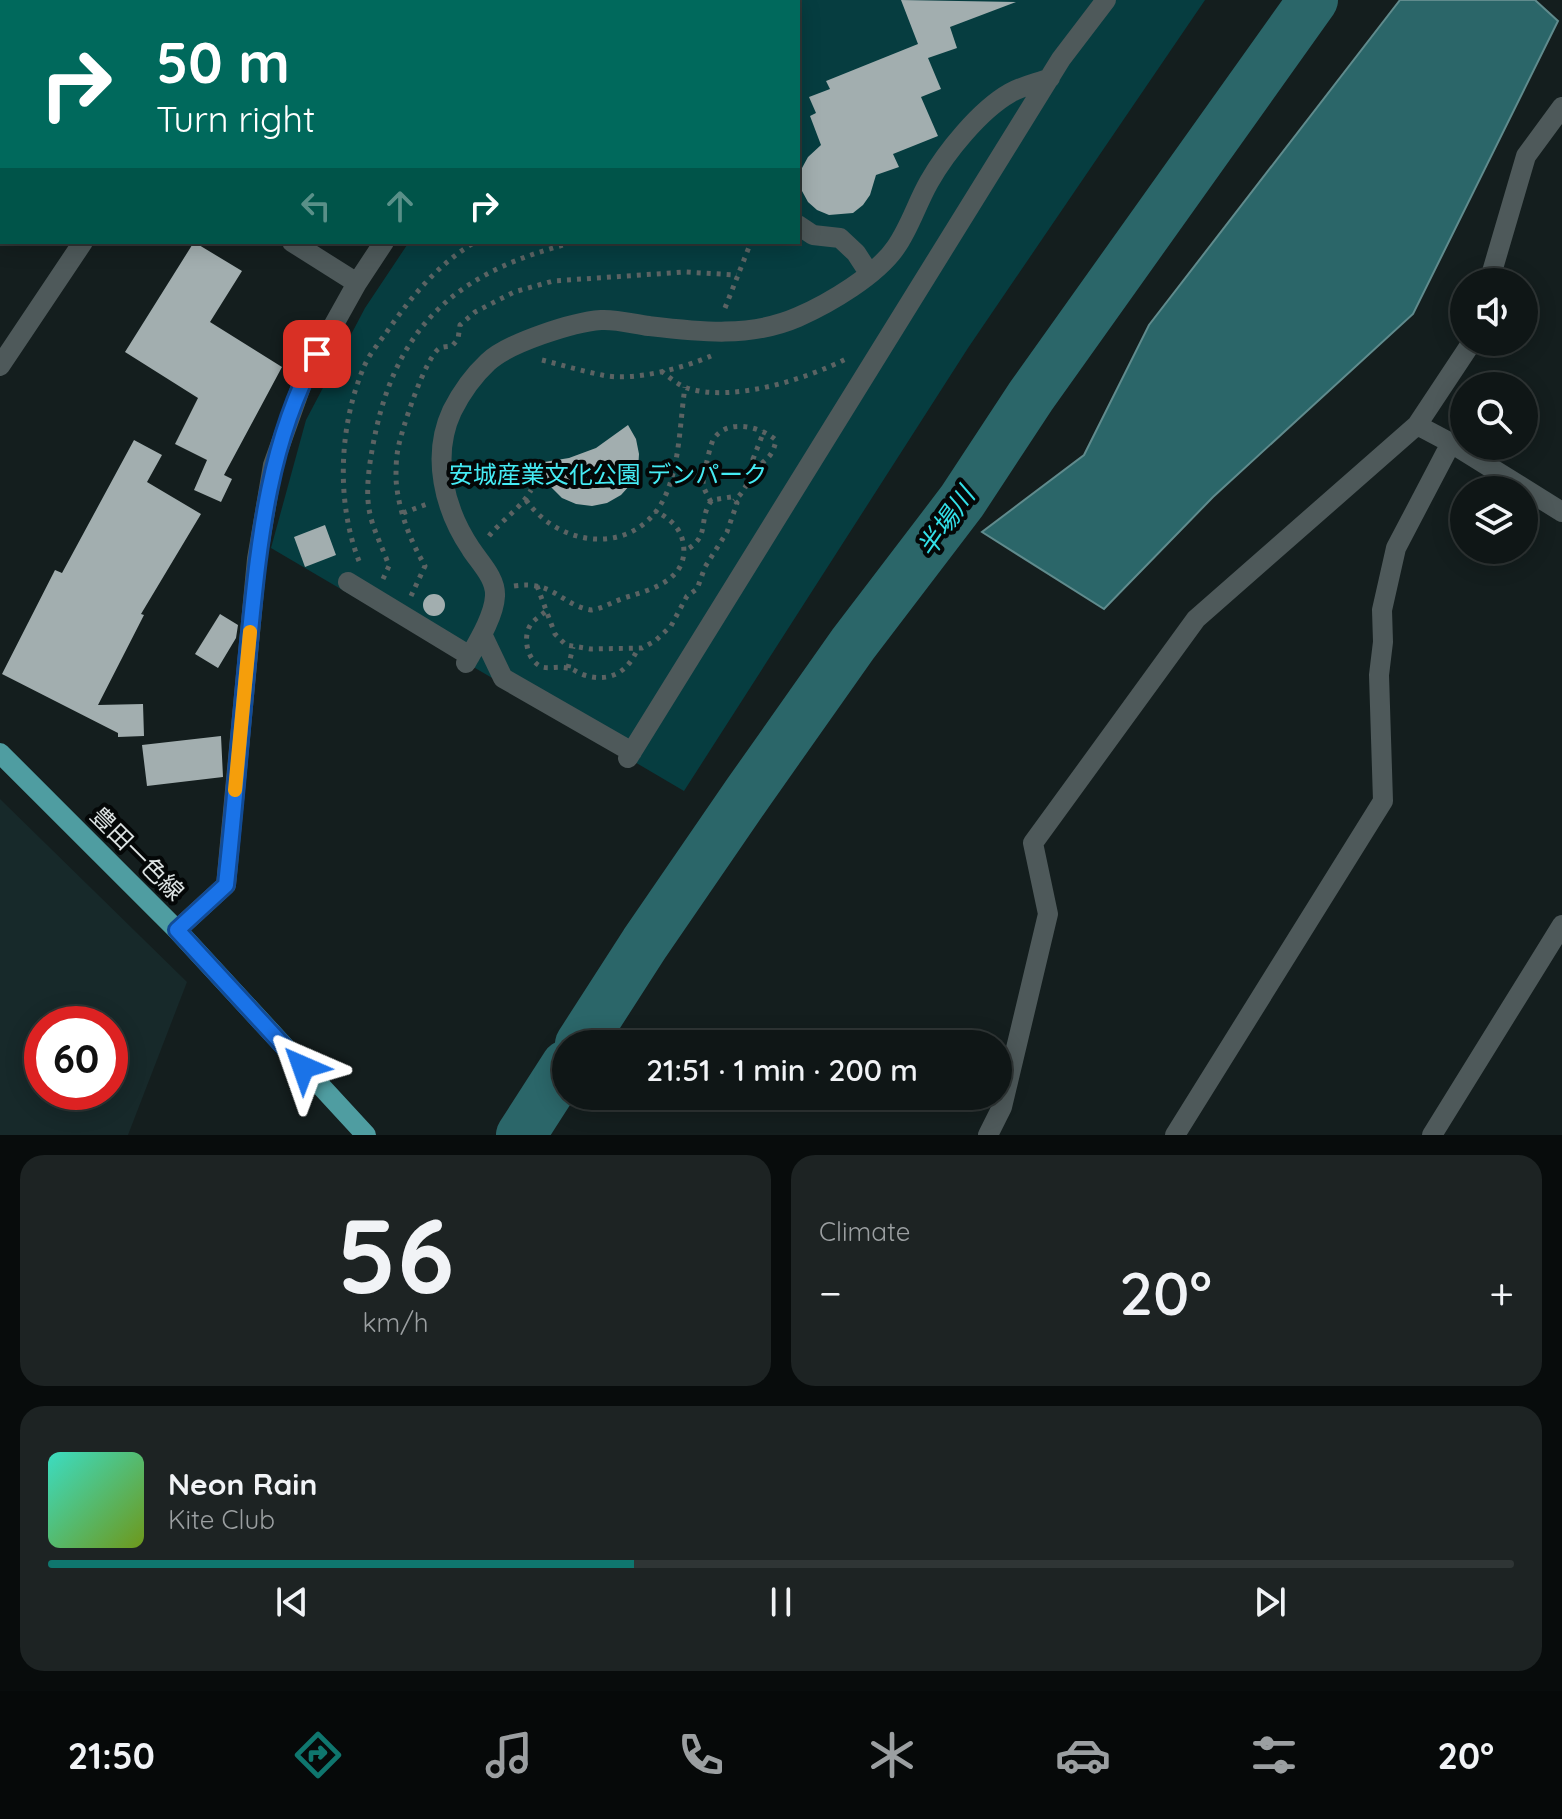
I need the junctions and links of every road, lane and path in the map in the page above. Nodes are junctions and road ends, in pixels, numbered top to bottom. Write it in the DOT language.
graph roads {
  1 [pos="1106,0"];
  2 [pos="1050,78"];
  3 [pos="1562,107"];
  4 [pos="800,226"];
  5 [pos="82,244"];
  6 [pos="295,244"];
  7 [pos="383,244"];
  8 [pos="472,244"];
  9 [pos="568,244"];
  10 [pos="750,244"];
  11 [pos="1493,268"];
  12 [pos="869,273"];
  13 [pos="357,283"];
  14 [pos="708,331"];
  15 [pos="884,343"];
  16 [pos="511,349"];
  17 [pos="722,352"];
  18 [pos="1463,356"];
  19 [pos="0,366"];
  20 [pos="661,371"];
  21 [pos="685,387"];
  22 [pos="1417,425"];
  23 [pos="764,431"];
  24 [pos="1450,442"];
  25 [pos="1450,445"];
  26 [pos="1478,460"];
  27 [pos="758,468"];
  28 [pos="531,490"];
  29 [pos="526,500"];
  30 [pos="734,501"];
  31 [pos="711,502"];
  32 [pos="655,511"];
  33 [pos="1562,512"];
  34 [pos="684,551"];
  35 [pos="476,556"];
  36 [pos="348,582"];
  37 [pos="537,586"];
  38 [pos="493,589"];
  39 [pos="373,597"];
  40 [pos="545,612"];
  41 [pos="482,634"];
  42 [pos="573,647"];
  43 [pos="638,648"];
  44 [pos="568,668"];
  45 [pos="0,753"];
  46 [pos="1562,925"];
  47 [pos="177,930"];
  48 [pos="366,1135"];
  49 [pos="988,1135"];
  50 [pos="1175,1135"];
  51 [pos="1432,1135"];
  1 -- 2 [label="street"];
  2 -- 12 [label="street"];
  2 -- 15 [label="street"];
  3 -- 11 [label="street"];
  4 -- 12 [label="street"];
  5 -- 19 [label="street"];
  6 -- 13 [label="street"];
  7 -- 13 [label="street"];
  8 -- 36 [label="path"];
  9 -- 39 [label="path"];
  10 -- 14 [label="path"];
  12 -- 14 [label="street"];
  13 -- 47 [label="street"];
  14 -- 16 [label="street"];
  15 -- 21 [label="path"];
  15 -- 41 [label="street"];
  16 -- 20 [label="path"];
  16 -- 35 [label="street"];
  17 -- 20 [label="path"];
  18 -- 22 [label="street"];
  20 -- 21 [label="path"];
  21 -- 32 [label="path"];
  22 -- 24 [label="street"];
  22 -- 49 [label="street"];
  23 -- 27 [label="path"];
  23 -- 27 [label="path"];
  23 -- 31 [label="path"];
  25 -- 50 [label="street"];
  26 -- 33 [label="street"];
  27 -- 30 [label="path"];
  28 -- 29 [label="path"];
  29 -- 32 [label="path"];
  29 -- 35 [label="path"];
  30 -- 31 [label="path"];
  30 -- 43 [label="path"];
  31 -- 34 [label="path"];
  32 -- 34 [label="path"];
  34 -- 37 [label="path"];
  35 -- 38 [label="street"];
  36 -- 39 [label="street"];
  37 -- 38 [label="path"];
  37 -- 40 [label="path"];
  38 -- 41 [label="street"];
  39 -- 41 [label="street"];
  40 -- 42 [label="path"];
  40 -- 44 [label="path"];
  42 -- 43 [label="path"];
  42 -- 44 [label="path"];
  43 -- 44 [label="path"];
  45 -- 47 [label="main road, 豊田一色線"];
  46 -- 51 [label="street"];
  47 -- 48 [label="main road, 豊田一色線"];
}
